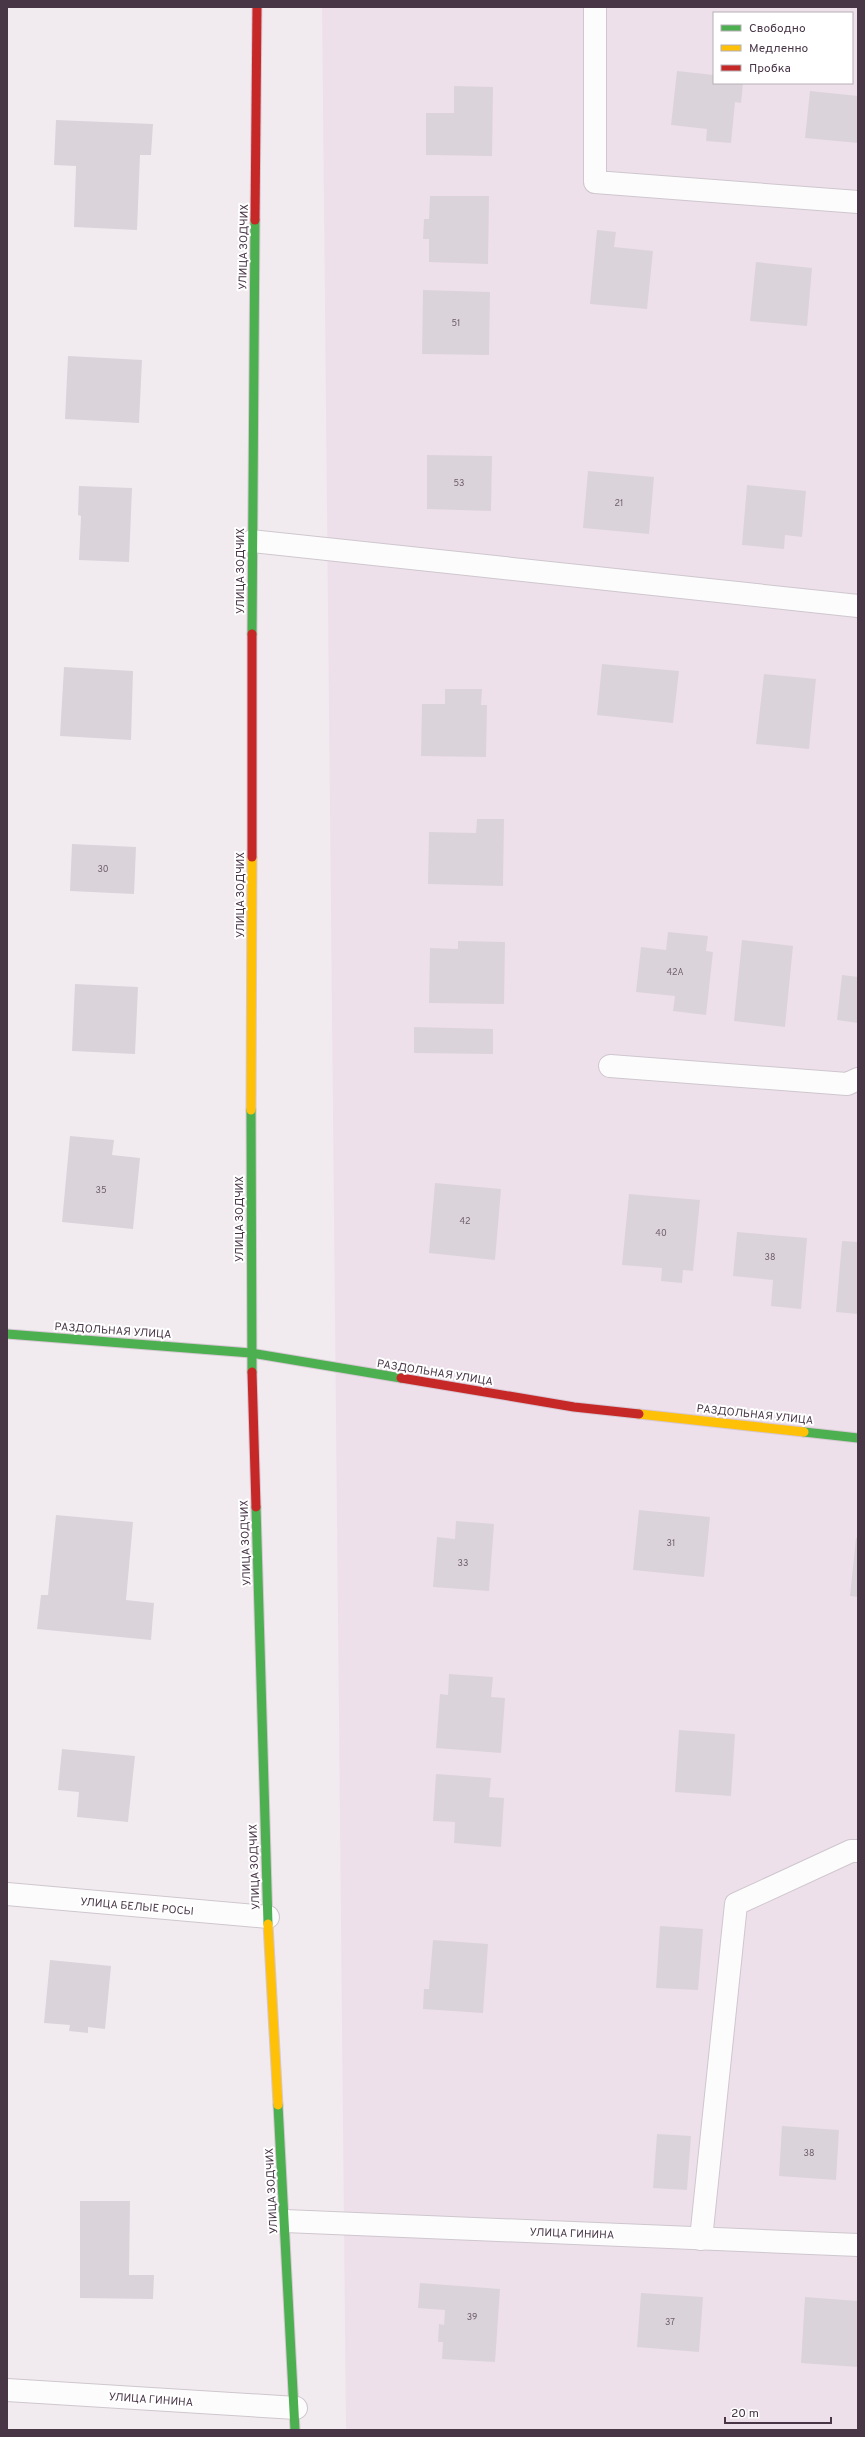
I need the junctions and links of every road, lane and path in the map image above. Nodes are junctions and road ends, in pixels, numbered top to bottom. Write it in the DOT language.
graph roads {
  1 [pos="257,7"];
  2 [pos="595,7"];
  3 [pos="858,202"];
  4 [pos="252,541"];
  5 [pos="858,606"];
  6 [pos="610,1066"];
  7 [pos="858,1079"];
  8 [pos="7,1334"];
  9 [pos="251,1353"];
  10 [pos="858,1438"];
  11 [pos="858,1852"];
  12 [pos="7,1894"];
  13 [pos="268,1917"];
  14 [pos="285,2221"];
  15 [pos="700,2239"];
  16 [pos="858,2245"];
  17 [pos="7,2390"];
  18 [pos="296,2408"];
  19 [pos="295,2430"];
  1 -- 4 [label="street, УЛИЦА ЗОДЧИХ"];
  2 -- 3 [label="street"];
  4 -- 5 [label="street"];
  4 -- 9 [label="street, УЛИЦА ЗОДЧИХ"];
  6 -- 7 [label="street"];
  8 -- 9 [label="street, РАЗДОЛЬНАЯ УЛИЦА"];
  9 -- 10 [label="street, РАЗДОЛЬНАЯ УЛИЦА"];
  9 -- 13 [label="street, УЛИЦА ЗОДЧИХ"];
  11 -- 15 [label="street"];
  12 -- 13 [label="street, УЛИЦА БЕЛЫЕ РОСЫ"];
  13 -- 14 [label="street, УЛИЦА ЗОДЧИХ"];
  14 -- 15 [label="street, УЛИЦА ГИНИНА"];
  14 -- 18 [label="street, УЛИЦА ЗОДЧИХ"];
  15 -- 16 [label="street, УЛИЦА ГИНИНА"];
  17 -- 18 [label="street, УЛИЦА ГИНИНА"];
  18 -- 19 [label="street, УЛИЦА ЗОДЧИХ"];
}
